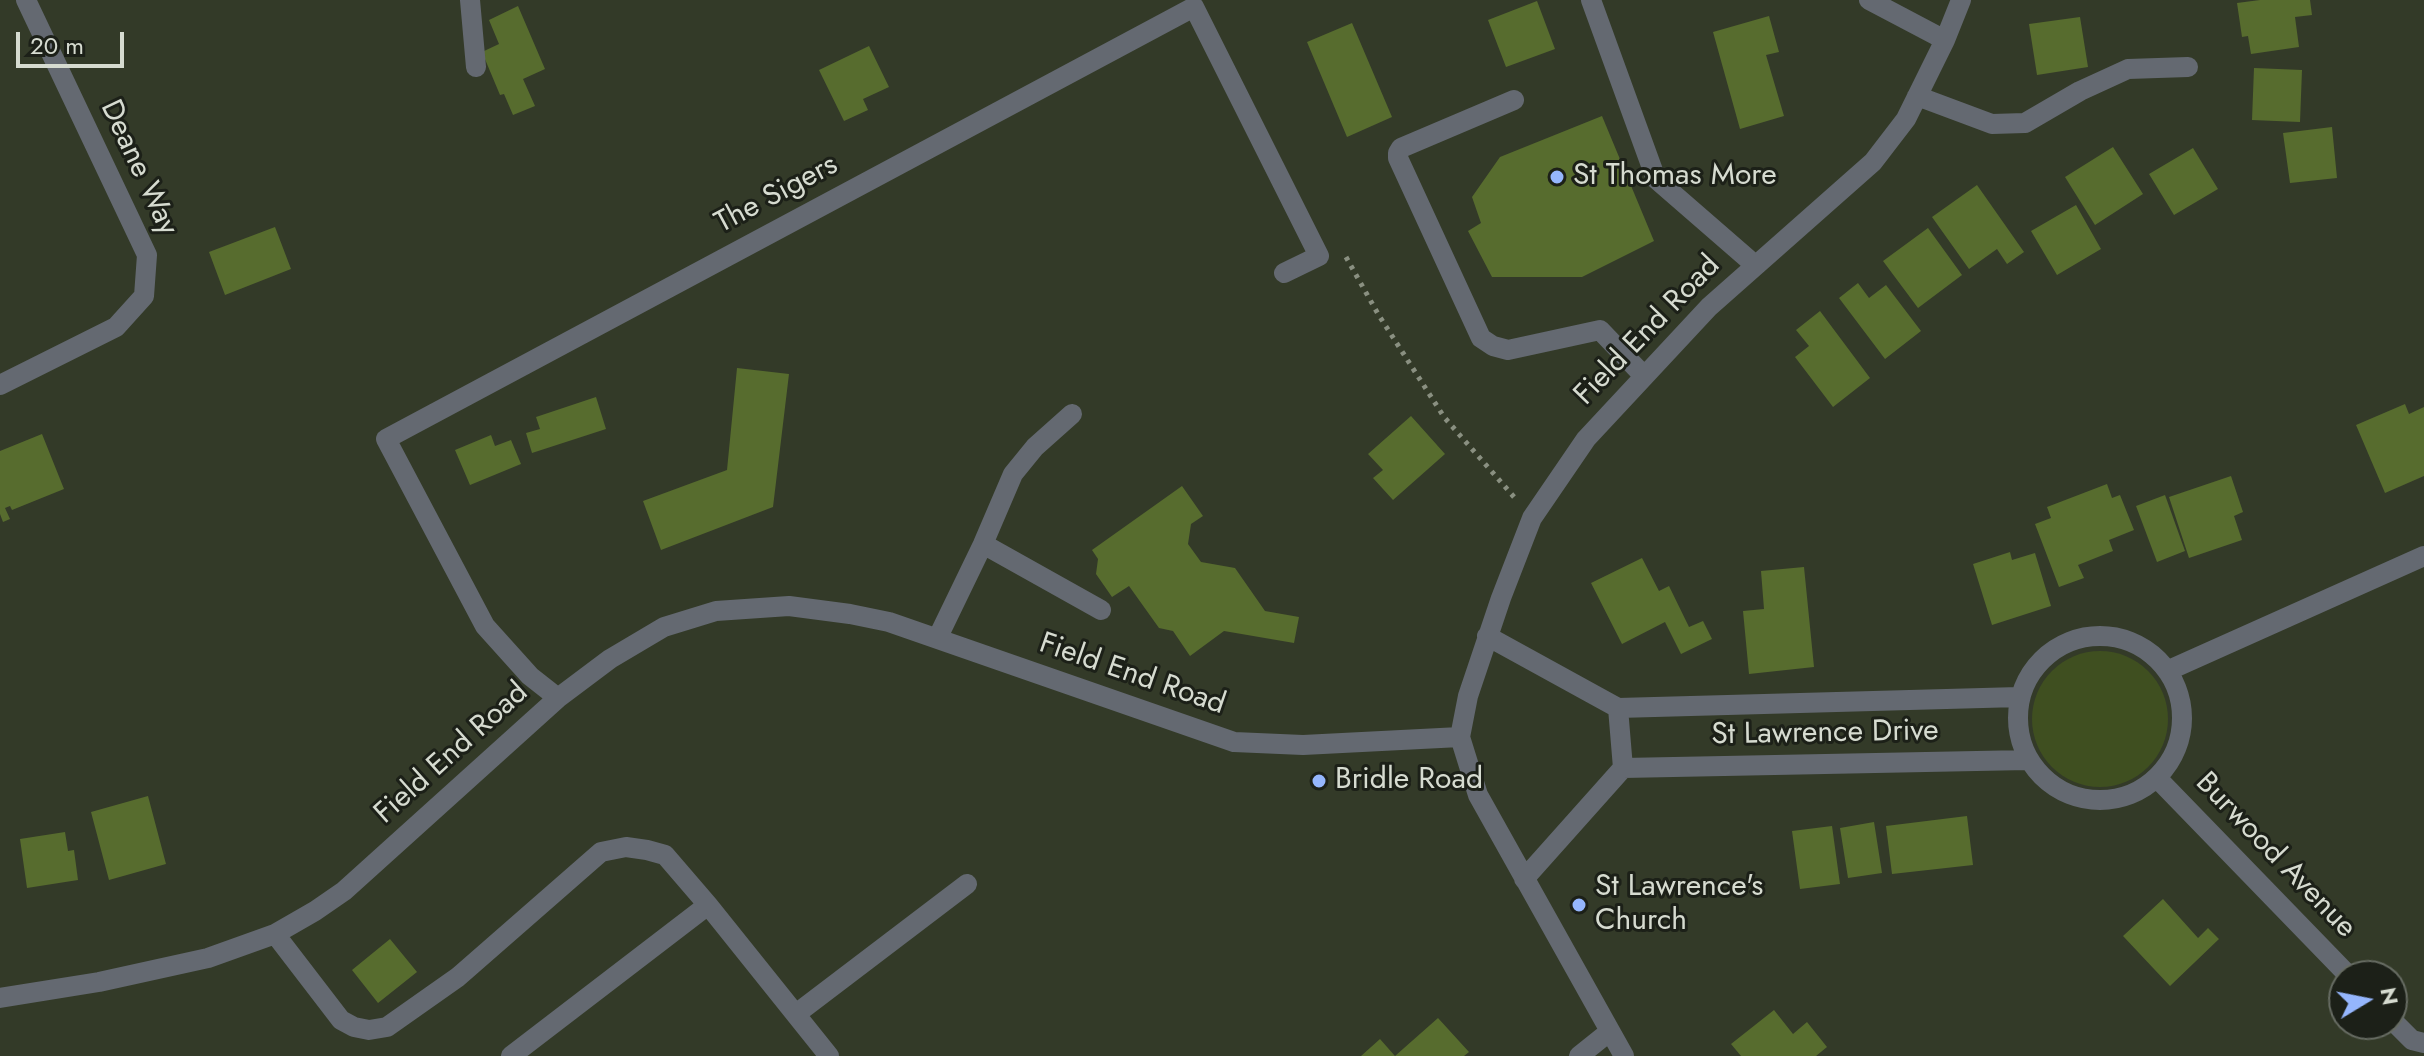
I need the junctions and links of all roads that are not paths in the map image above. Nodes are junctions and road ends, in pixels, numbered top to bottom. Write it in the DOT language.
graph roads {
  1 [pos="26,0"];
  2 [pos="470,0"];
  3 [pos="1591,0"];
  4 [pos="1869,0"];
  5 [pos="1961,0"];
  6 [pos="1945,40"];
  7 [pos="476,67"];
  8 [pos="2188,67"];
  9 [pos="1917,96"];
  10 [pos="1514,100"];
  11 [pos="1755,265"];
  12 [pos="1284,273"];
  13 [pos="1644,376"];
  14 [pos="0,385"];
  15 [pos="1072,414"];
  16 [pos="983,544"];
  17 [pos="2424,556"];
  18 [pos="1101,610"];
  19 [pos="1487,636"];
  20 [pos="938,637"];
  21 [pos="2167,671"];
  22 [pos="2019,697"];
  23 [pos="558,698"];
  24 [pos="1618,708"];
  25 [pos="1460,737"];
  26 [pos="2027,760"];
  27 [pos="1623,768"];
  28 [pos="2157,778"];
  29 [pos="1524,879"];
  30 [pos="967,884"];
  31 [pos="708,905"];
  32 [pos="275,934"];
  33 [pos="2333,960"];
  34 [pos="0,998"];
  35 [pos="796,1014"];
  36 [pos="1609,1032"];
  37 [pos="511,1056"];
  38 [pos="829,1056"];
  39 [pos="1579,1056"];
  40 [pos="1624,1056"];
  1 -- 14 [label="street, Deane Way"];
  2 -- 7 [label="street"];
  3 -- 11 [label="street"];
  4 -- 6 [label="street"];
  5 -- 6 [label="street, Field End Road"];
  6 -- 9 [label="street, Field End Road"];
  8 -- 9 [label="street"];
  9 -- 11 [label="street, Field End Road"];
  10 -- 13 [label="street"];
  11 -- 13 [label="street, Field End Road"];
  12 -- 23 [label="street, The Sigers"];
  13 -- 19 [label="street, Field End Road"];
  15 -- 16 [label="street"];
  16 -- 18 [label="street"];
  16 -- 20 [label="street"];
  17 -- 21 [label="street"];
  19 -- 24 [label="street"];
  19 -- 25 [label="street, Field End Road"];
  20 -- 23 [label="street, Field End Road"];
  20 -- 25 [label="street, Field End Road"];
  21 -- 22 [label="street"];
  21 -- 28 [label="street"];
  22 -- 24 [label="street, St Lawrence Drive"];
  22 -- 26 [label="street"];
  23 -- 32 [label="street, Field End Road"];
  24 -- 27 [label="street"];
  25 -- 29 [label="street"];
  26 -- 27 [label="street, St Lawrence Drive"];
  26 -- 28 [label="street"];
  27 -- 29 [label="street"];
  28 -- 33 [label="street, Burwood Avenue"];
  29 -- 36 [label="street"];
  30 -- 35 [label="street"];
  31 -- 32 [label="street"];
  31 -- 35 [label="street"];
  31 -- 37 [label="street"];
  32 -- 34 [label="street, Field End Road"];
  35 -- 38 [label="street"];
  36 -- 39 [label="street"];
  36 -- 40 [label="street"];
}
